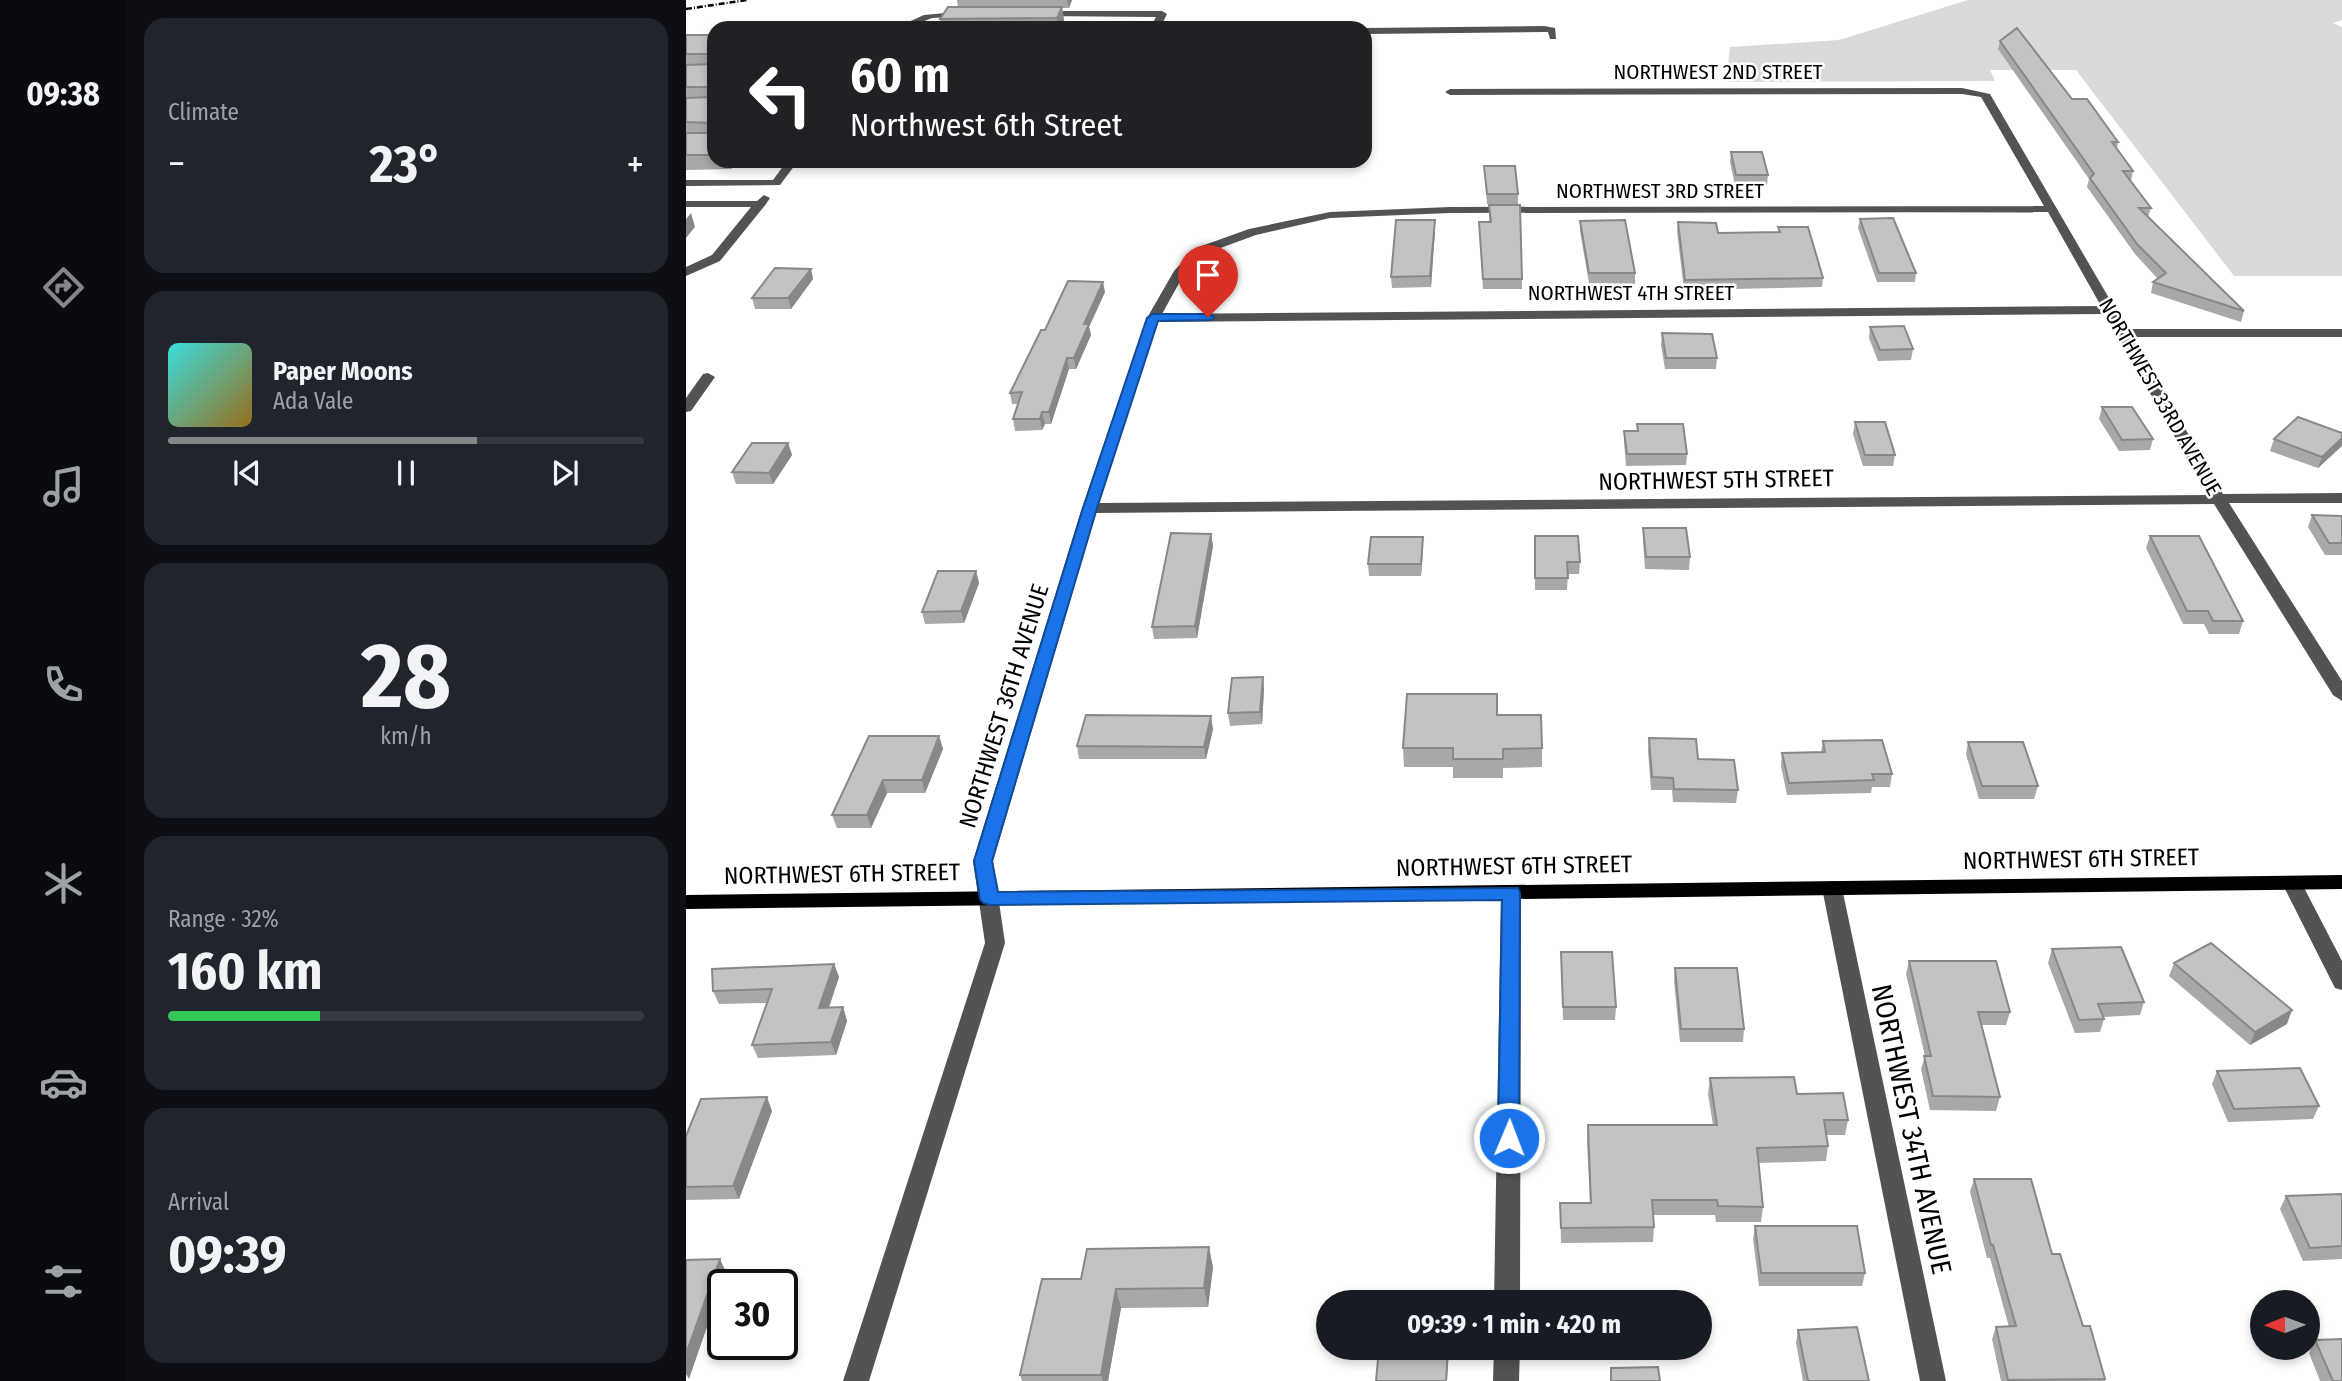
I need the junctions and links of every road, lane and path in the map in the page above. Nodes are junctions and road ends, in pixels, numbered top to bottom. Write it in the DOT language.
graph roads {
  1 [pos="975,14"];
  2 [pos="1029,14"];
  3 [pos="911,21"];
  4 [pos="1158,21"];
  5 [pos="1372,31"];
  6 [pos="1553,37"];
  7 [pos="1450,92"];
  8 [pos="1985,94"];
  9 [pos="788,168"];
  10 [pos="686,183"];
  11 [pos="776,183"];
  12 [pos="686,204"];
  13 [pos="760,204"];
  14 [pos="2051,209"];
  15 [pos="1270,228"];
  16 [pos="686,272"];
  17 [pos="2110,310"];
  18 [pos="1153,318"];
  19 [pos="2124,333"];
  20 [pos="2342,333"];
  21 [pos="708,377"];
  22 [pos="686,408"];
  23 [pos="2218,498"];
  24 [pos="2342,498"];
  25 [pos="1090,508"];
  26 [pos="2342,695"];
  27 [pos="2342,882"];
  28 [pos="2292,883"];
  29 [pos="1832,888"];
  30 [pos="1511,893"];
  31 [pos="990,899"];
  32 [pos="686,902"];
  33 [pos="2342,982"];
  34 [pos="1507,1290"];
  35 [pos="1507,1360"];
  36 [pos="856,1381"];
  37 [pos="1506,1381"];
  38 [pos="1933,1381"];
  1 -- 3 [label="street"];
  2 -- 4 [label="street"];
  5 -- 6 [label="street"];
  7 -- 8 [label="street, NORTHWEST 2ND STREET"];
  8 -- 14 [label="street, NORTHWEST 33RD AVENUE"];
  9 -- 11 [label="street"];
  10 -- 11 [label="street"];
  11 -- 13 [label="street"];
  12 -- 13 [label="street"];
  13 -- 16 [label="street"];
  14 -- 15 [label="street, NORTHWEST 3RD STREET"];
  14 -- 17 [label="street, NORTHWEST 33RD AVENUE"];
  15 -- 18 [label="street, NORTHWEST 36TH AVENUE"];
  17 -- 18 [label="street, NORTHWEST 4TH STREET"];
  17 -- 19 [label="street, NORTHWEST 33RD AVENUE"];
  18 -- 25 [label="street, NORTHWEST 36TH AVENUE"];
  19 -- 20 [label="street"];
  19 -- 23 [label="street, NORTHWEST 33RD AVENUE"];
  21 -- 22 [label="street"];
  23 -- 24 [label="street, NORTHWEST 5TH STREET"];
  23 -- 25 [label="street, NORTHWEST 5TH STREET"];
  23 -- 26 [label="street, NORTHWEST 33RD AVENUE"];
  25 -- 31 [label="street, NORTHWEST 36TH AVENUE"];
  27 -- 28 [label="main road, NORTHWEST 6TH STREET"];
  28 -- 29 [label="main road, NORTHWEST 6TH STREET"];
  28 -- 33 [label="street"];
  29 -- 30 [label="main road, NORTHWEST 6TH STREET"];
  29 -- 38 [label="street, NORTHWEST 34TH AVENUE"];
  30 -- 31 [label="main road, NORTHWEST 6TH STREET"];
  30 -- 34 [label="street"];
  31 -- 32 [label="main road, NORTHWEST 6TH STREET"];
  31 -- 36 [label="street, NORTHWEST 36TH AVENUE"];
  35 -- 37 [label="street"];
}
